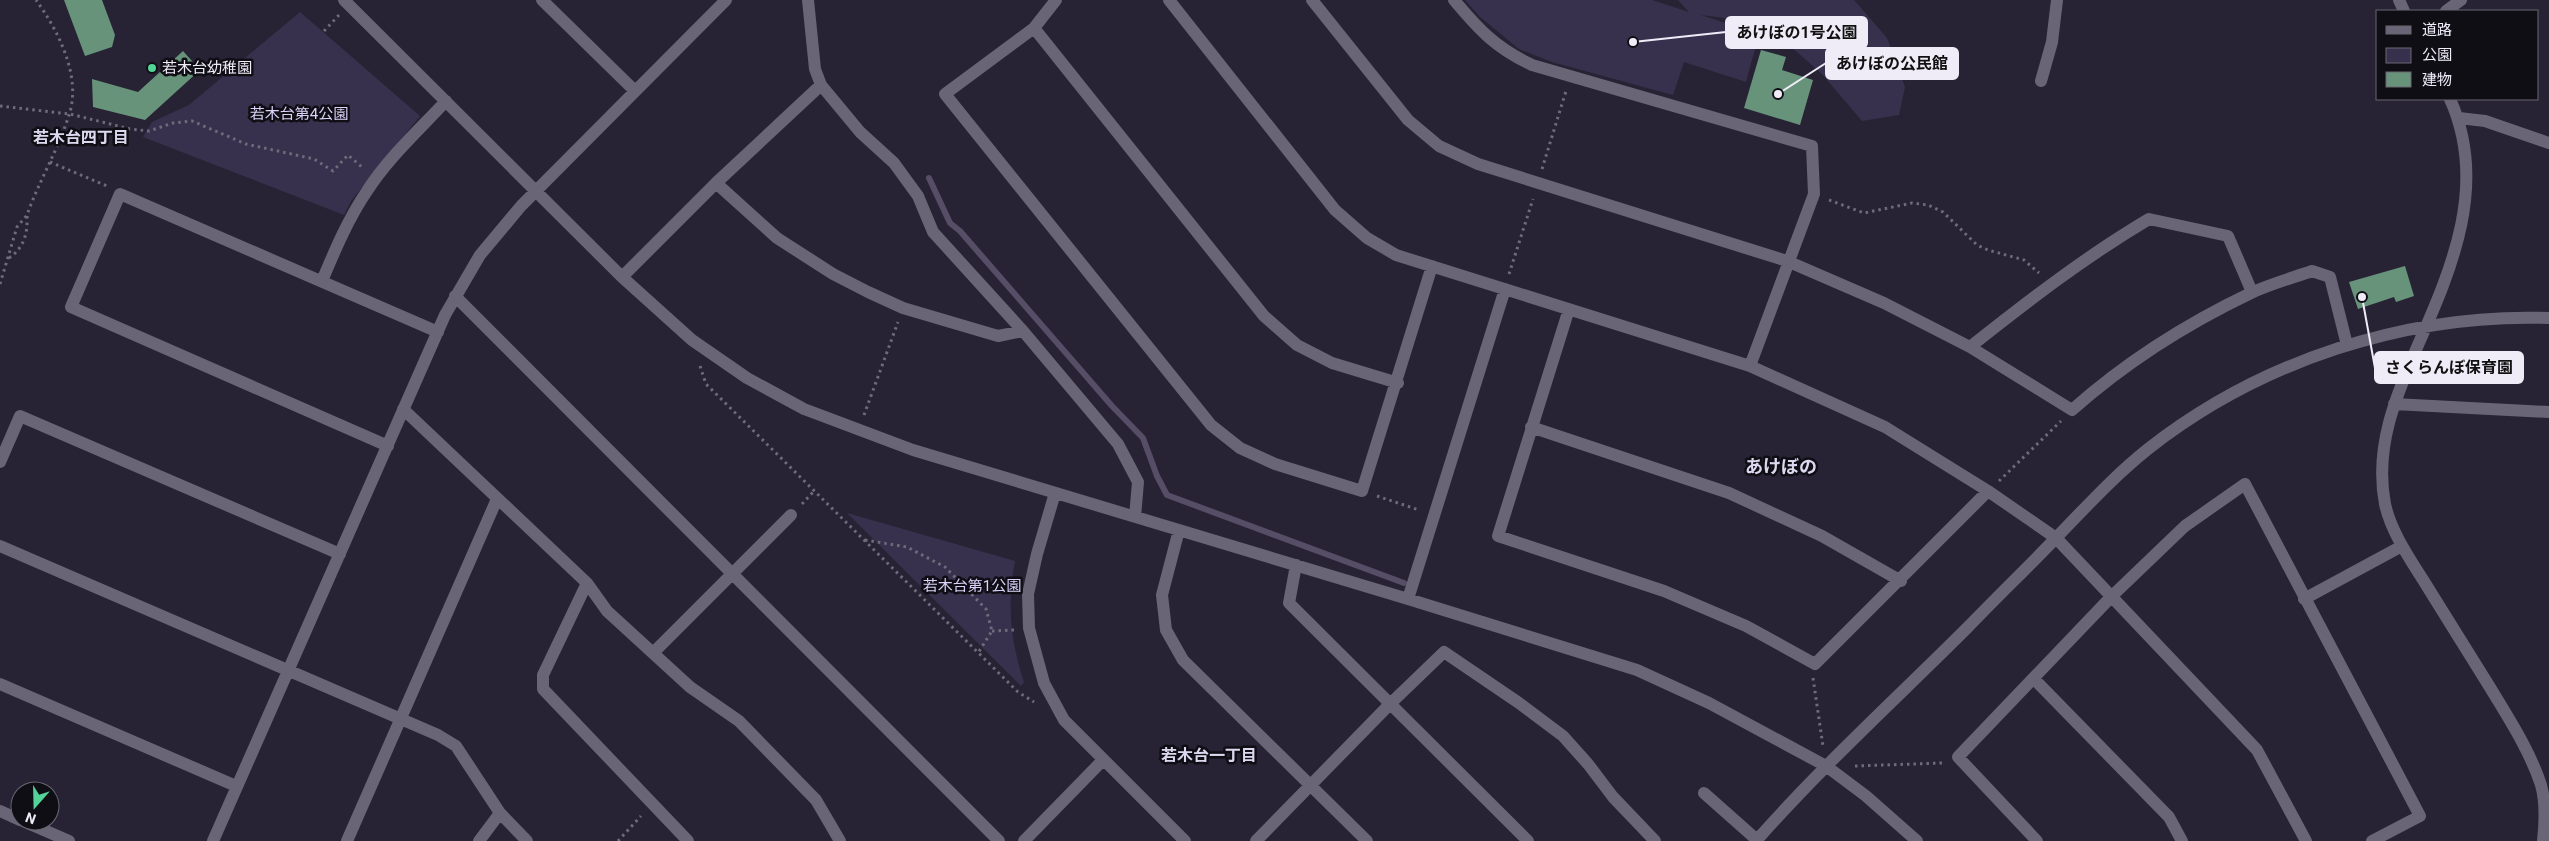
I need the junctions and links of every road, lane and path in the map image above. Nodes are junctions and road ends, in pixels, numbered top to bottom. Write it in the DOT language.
graph roads {
  1 [pos="36,0"];
  2 [pos="344,0"];
  3 [pos="542,0"];
  4 [pos="808,0"];
  5 [pos="1056,0"];
  6 [pos="1168,0"];
  7 [pos="1312,0"];
  8 [pos="1454,0"];
  9 [pos="2057,0"];
  10 [pos="2461,0"];
  11 [pos="723,1"];
  12 [pos="2447,10"];
  13 [pos="1034,28"];
  14 [pos="2041,81"];
  15 [pos="821,85"];
  16 [pos="635,92"];
  17 [pos="2450,100"];
  18 [pos="446,101"];
  19 [pos="0,106"];
  20 [pos="70,114"];
  21 [pos="2458,118"];
  22 [pos="2549,143"];
  23 [pos="50,162"];
  24 [pos="370,164"];
  25 [pos="716,183"];
  26 [pos="537,191"];
  27 [pos="120,194"];
  28 [pos="1814,194"];
  29 [pos="27,214"];
  30 [pos="9,258"];
  31 [pos="1787,261"];
  32 [pos="1432,266"];
  33 [pos="622,277"];
  34 [pos="322,281"];
  35 [pos="2050,283"];
  36 [pos="0,284"];
  37 [pos="1505,289"];
  38 [pos="2252,292"];
  39 [pos="455,296"];
  40 [pos="903,308"];
  41 [pos="1569,309"];
  42 [pos="2549,318"];
  43 [pos="2427,327"];
  44 [pos="1023,331"];
  45 [pos="438,332"];
  46 [pos="2347,345"];
  47 [pos="1970,347"];
  48 [pos="1750,366"];
  49 [pos="1398,383"];
  50 [pos="706,384"];
  51 [pos="2394,404"];
  52 [pos="403,409"];
  53 [pos="2549,412"];
  54 [pos="1530,427"];
  55 [pos="859,430"];
  56 [pos="2047,435"];
  57 [pos="388,446"];
  58 [pos="0,462"];
  59 [pos="1362,491"];
  60 [pos="1988,491"];
  61 [pos="1055,492"];
  62 [pos="497,499"];
  63 [pos="791,515"];
  64 [pos="1135,516"];
  65 [pos="1436,516"];
  66 [pos="1180,530"];
  67 [pos="2056,538"];
  68 [pos="864,540"];
  69 [pos="0,546"];
  70 [pos="2402,546"];
  71 [pos="340,554"];
  72 [pos="1296,565"];
  73 [pos="733,572"];
  74 [pos="1901,581"];
  75 [pos="587,583"];
  76 [pos="2112,596"];
  77 [pos="1408,599"];
  78 [pos="2304,599"];
  79 [pos="1011,630"];
  80 [pos="992,632"];
  81 [pos="653,653"];
  82 [pos="978,653"];
  83 [pos="1815,664"];
  84 [pos="287,671"];
  85 [pos="2034,679"];
  86 [pos="0,684"];
  87 [pos="1390,704"];
  88 [pos="400,719"];
  89 [pos="1064,720"];
  90 [pos="1958,758"];
  91 [pos="1103,760"];
  92 [pos="1826,766"];
  93 [pos="1310,785"];
  94 [pos="236,786"];
  95 [pos="1704,792"];
  96 [pos="652,803"];
  97 [pos="500,813"];
  98 [pos="46,831"];
  99 [pos="1756,840"];
  100 [pos="69,841"];
  101 [pos="212,841"];
  102 [pos="347,841"];
  103 [pos="479,841"];
  104 [pos="527,841"];
  105 [pos="618,841"];
  106 [pos="688,841"];
  107 [pos="840,841"];
  108 [pos="999,841"];
  109 [pos="1024,841"];
  110 [pos="1185,841"];
  111 [pos="1256,841"];
  112 [pos="1367,841"];
  113 [pos="1528,841"];
  114 [pos="1655,841"];
  115 [pos="1917,841"];
  116 [pos="2038,841"];
  117 [pos="2182,841"];
  118 [pos="2306,841"];
  119 [pos="2372,841"];
  120 [pos="2543,841"];
  1 -- 20 [label="path"];
  2 -- 18 [label="street"];
  3 -- 16 [label="street"];
  4 -- 15 [label="street"];
  5 -- 13 [label="street"];
  6 -- 32 [label="street"];
  7 -- 31 [label="street"];
  8 -- 28 [label="street"];
  9 -- 14 [label="street"];
  10 -- 12 [label="street"];
  11 -- 16 [label="street"];
  13 -- 49 [label="street"];
  13 -- 59 [label="street"];
  15 -- 25 [label="street"];
  15 -- 44 [label="street"];
  16 -- 26 [label="street"];
  17 -- 21 [label="street"];
  18 -- 26 [label="street"];
  18 -- 34 [label="street"];
  19 -- 20 [label="path"];
  20 -- 23 [label="path"];
  20 -- 24 [label="path"];
  21 -- 22 [label="street"];
  21 -- 43 [label="street"];
  23 -- 27 [label="path"];
  23 -- 29 [label="path"];
  25 -- 33 [label="street"];
  25 -- 40 [label="street"];
  26 -- 33 [label="street"];
  26 -- 39 [label="street"];
  27 -- 34 [label="street"];
  27 -- 57 [label="street"];
  28 -- 31 [label="street"];
  28 -- 35 [label="path"];
  29 -- 30 [label="path"];
  29 -- 30 [label="path"];
  30 -- 36 [label="path"];
  31 -- 47 [label="street"];
  31 -- 48 [label="street"];
  32 -- 37 [label="street"];
  32 -- 49 [label="street"];
  33 -- 55 [label="street"];
  34 -- 45 [label="street"];
  35 -- 38 [label="street"];
  35 -- 47 [label="street"];
  37 -- 41 [label="street"];
  37 -- 65 [label="street"];
  38 -- 46 [label="street"];
  38 -- 47 [label="street"];
  39 -- 45 [label="street"];
  39 -- 73 [label="street"];
  40 -- 44 [label="street"];
  40 -- 55 [label="path"];
  41 -- 48 [label="street"];
  41 -- 54 [label="street"];
  42 -- 43 [label="street"];
  43 -- 46 [label="street"];
  43 -- 51 [label="street"];
  44 -- 64 [label="street"];
  45 -- 52 [label="street"];
  46 -- 67 [label="street"];
  48 -- 60 [label="street"];
  49 -- 59 [label="street"];
  50 -- 68 [label="path"];
  51 -- 53 [label="street"];
  51 -- 70 [label="street"];
  52 -- 57 [label="street"];
  52 -- 62 [label="street"];
  54 -- 74 [label="street"];
  54 -- 83 [label="street"];
  55 -- 61 [label="street"];
  56 -- 60 [label="path"];
  57 -- 71 [label="street"];
  58 -- 71 [label="street"];
  59 -- 65 [label="path"];
  60 -- 67 [label="street"];
  60 -- 74 [label="street"];
  61 -- 64 [label="street"];
  61 -- 89 [label="street"];
  62 -- 75 [label="street"];
  62 -- 88 [label="street"];
  63 -- 73 [label="street"];
  64 -- 66 [label="street"];
  65 -- 77 [label="street"];
  66 -- 72 [label="street"];
  66 -- 93 [label="street"];
  67 -- 76 [label="street"];
  67 -- 92 [label="street"];
  68 -- 80 [label="path"];
  68 -- 82 [label="path"];
  69 -- 84 [label="street"];
  70 -- 78 [label="street"];
  70 -- 120 [label="street"];
  71 -- 84 [label="street"];
  72 -- 77 [label="street"];
  72 -- 87 [label="street"];
  73 -- 81 [label="street"];
  73 -- 108 [label="street"];
  74 -- 83 [label="street"];
  75 -- 81 [label="street"];
  75 -- 96 [label="street"];
  76 -- 78 [label="street"];
  76 -- 85 [label="street"];
  76 -- 118 [label="street"];
  77 -- 92 [label="street"];
  78 -- 119 [label="street"];
  79 -- 80 [label="path"];
  80 -- 82 [label="path"];
  81 -- 107 [label="street"];
  82 -- 89 [label="path"];
  83 -- 92 [label="path"];
  84 -- 88 [label="street"];
  84 -- 94 [label="street"];
  85 -- 90 [label="street"];
  85 -- 117 [label="street"];
  86 -- 94 [label="street"];
  87 -- 93 [label="street"];
  87 -- 113 [label="street"];
  87 -- 114 [label="street"];
  88 -- 97 [label="street"];
  88 -- 102 [label="street"];
  89 -- 91 [label="street"];
  90 -- 92 [label="path"];
  90 -- 116 [label="street"];
  91 -- 109 [label="street"];
  91 -- 110 [label="street"];
  92 -- 99 [label="street"];
  92 -- 115 [label="street"];
  93 -- 111 [label="street"];
  93 -- 112 [label="street"];
  94 -- 101 [label="street"];
  95 -- 99 [label="street"];
  96 -- 105 [label="path"];
  96 -- 106 [label="street"];
  97 -- 103 [label="street"];
  97 -- 104 [label="street"];
  98 -- 100 [label="street"];
}
